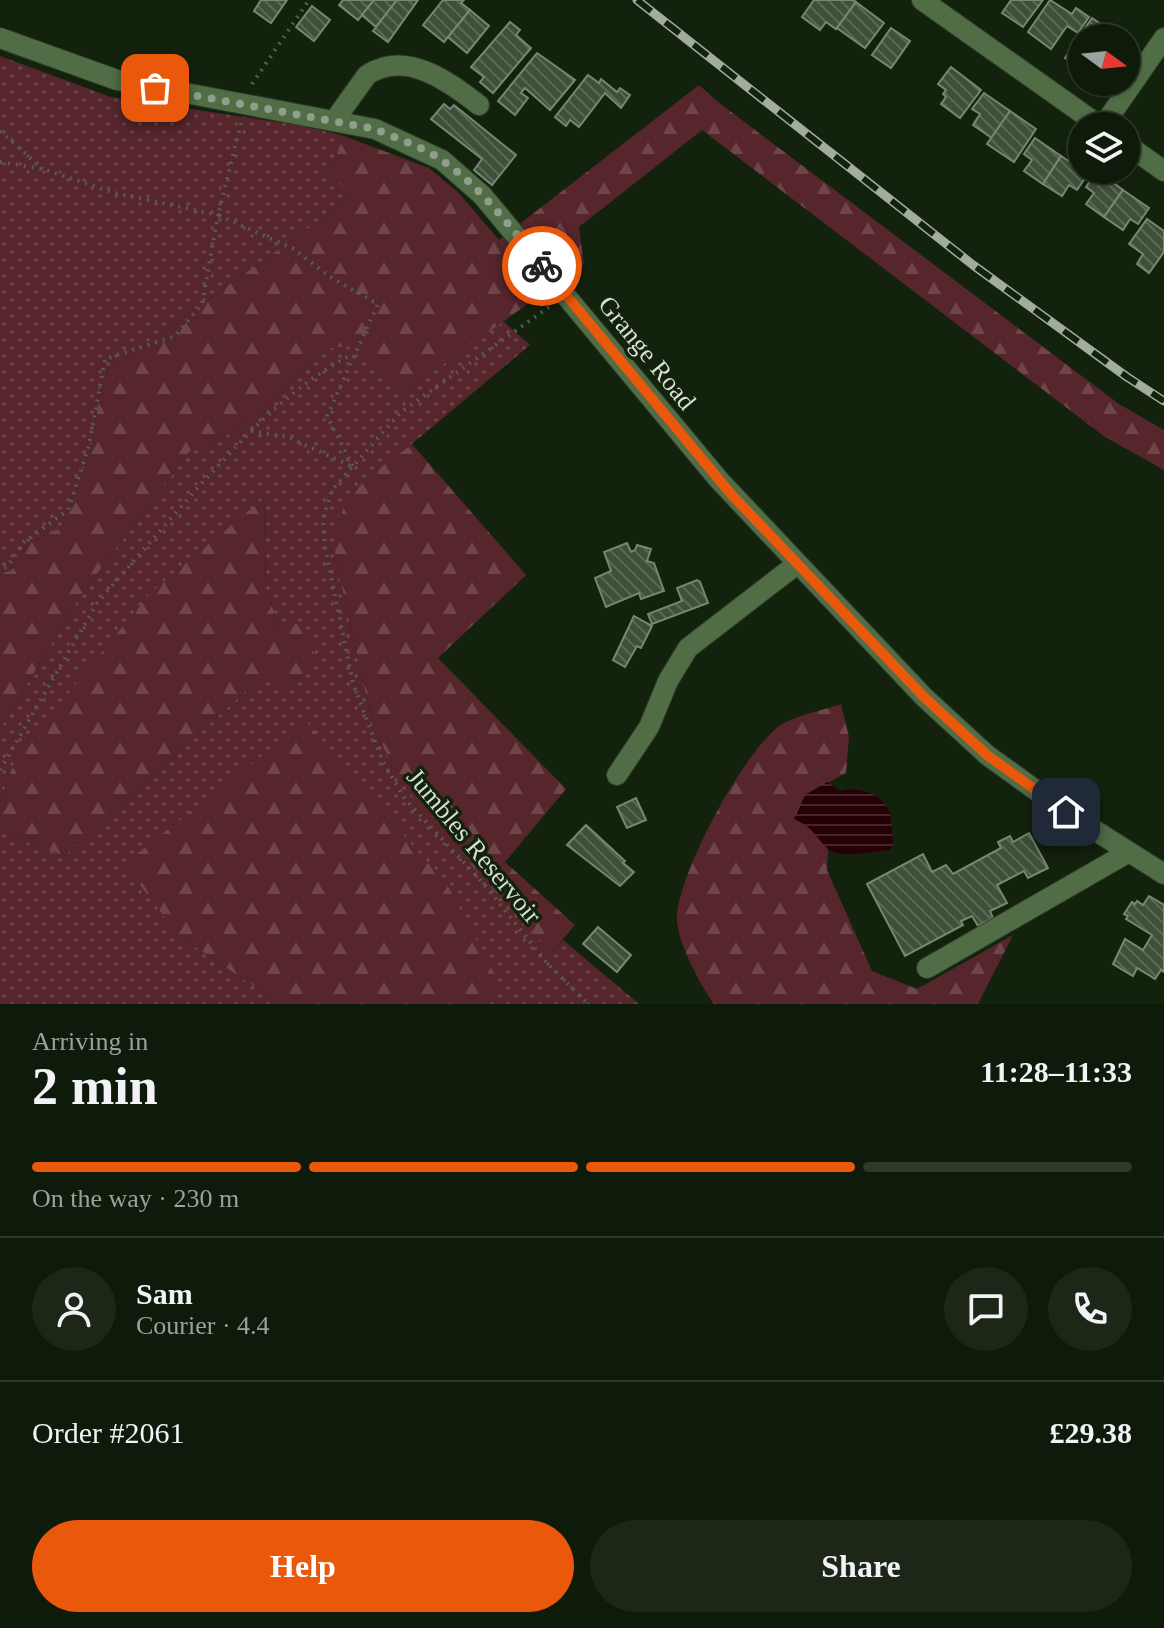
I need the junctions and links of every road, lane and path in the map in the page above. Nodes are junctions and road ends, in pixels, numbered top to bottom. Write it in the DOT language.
graph roads {
  1 [pos="309,0"];
  2 [pos="922,0"];
  3 [pos="0,38"];
  4 [pos="1164,38"];
  5 [pos="479,105"];
  6 [pos="245,106"];
  7 [pos="1082,112"];
  8 [pos="1112,112"];
  9 [pos="334,121"];
  10 [pos="0,131"];
  11 [pos="1140,154"];
  12 [pos="0,162"];
  13 [pos="43,169"];
  14 [pos="1164,171"];
  15 [pos="218,215"];
  16 [pos="565,294"];
  17 [pos="355,353"];
  18 [pos="251,431"];
  19 [pos="353,467"];
  20 [pos="797,564"];
  21 [pos="0,569"];
  22 [pos="0,770"];
  23 [pos="617,775"];
  24 [pos="1129,852"];
  25 [pos="1164,874"];
  26 [pos="927,968"];
  27 [pos="588,1004"];
  1 -- 6 [label="path"];
  2 -- 7 [label="street"];
  3 -- 6 [label="street, Grange Road"];
  4 -- 8 [label="street"];
  5 -- 9 [label="street"];
  6 -- 9 [label="street, Grange Road"];
  6 -- 15 [label="path"];
  9 -- 16 [label="street, Grange Road"];
  10 -- 13 [label="path"];
  11 -- 14 [label="street"];
  12 -- 13 [label="path"];
  13 -- 15 [label="path"];
  15 -- 17 [label="path"];
  15 -- 21 [label="path"];
  16 -- 19 [label="path, Jumbles Reservoir"];
  16 -- 20 [label="street, Grange Road"];
  17 -- 18 [label="path"];
  17 -- 19 [label="path"];
  18 -- 19 [label="path"];
  18 -- 22 [label="path"];
  19 -- 27 [label="path, Jumbles Reservoir"];
  20 -- 23 [label="street"];
  20 -- 24 [label="street, Grange Road"];
  24 -- 25 [label="street, Grange Road"];
  24 -- 26 [label="street"];
}
